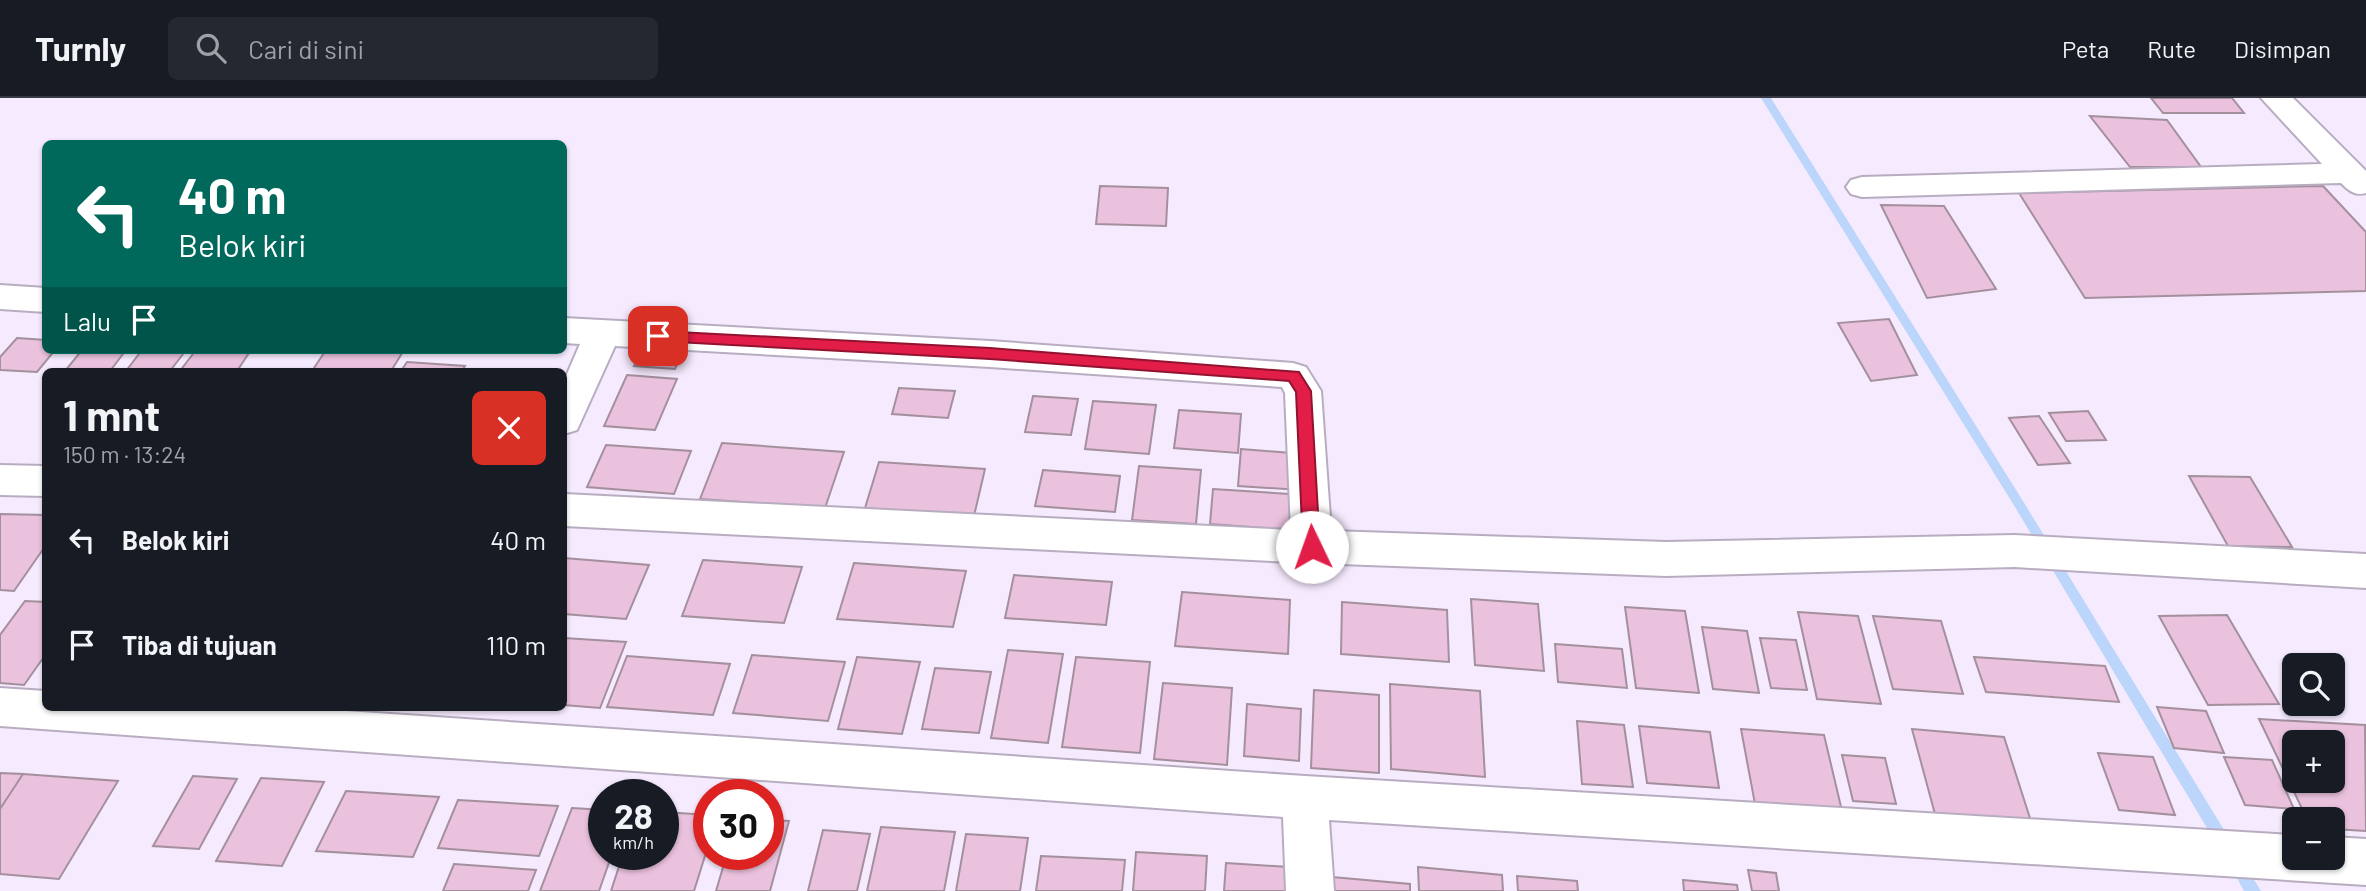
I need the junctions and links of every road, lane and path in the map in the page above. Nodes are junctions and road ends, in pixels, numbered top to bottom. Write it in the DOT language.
graph roads {
  1 [pos="2276,98"];
  2 [pos="2358,181"];
  3 [pos="1862,187"];
  4 [pos="0,297"];
  5 [pos="42,300"];
  6 [pos="567,331"];
  7 [pos="603,333"];
  8 [pos="567,413"];
  9 [pos="0,480"];
  10 [pos="42,481"];
  11 [pos="567,510"];
  12 [pos="1312,547"];
  13 [pos="2366,571"];
  14 [pos="0,707"];
  15 [pos="42,710"];
  16 [pos="58,711"];
  17 [pos="1305,797"];
  18 [pos="2366,862"];
  19 [pos="1310,891"];
  1 -- 2 [label="street"];
  2 -- 3 [label="street"];
  4 -- 5 [label="street"];
  6 -- 7 [label="street"];
  7 -- 8 [label="street"];
  7 -- 12 [label="street"];
  9 -- 10 [label="street"];
  11 -- 12 [label="street"];
  12 -- 13 [label="street"];
  14 -- 15 [label="street"];
  16 -- 17 [label="street"];
  17 -- 18 [label="street"];
  17 -- 19 [label="street"];
}
